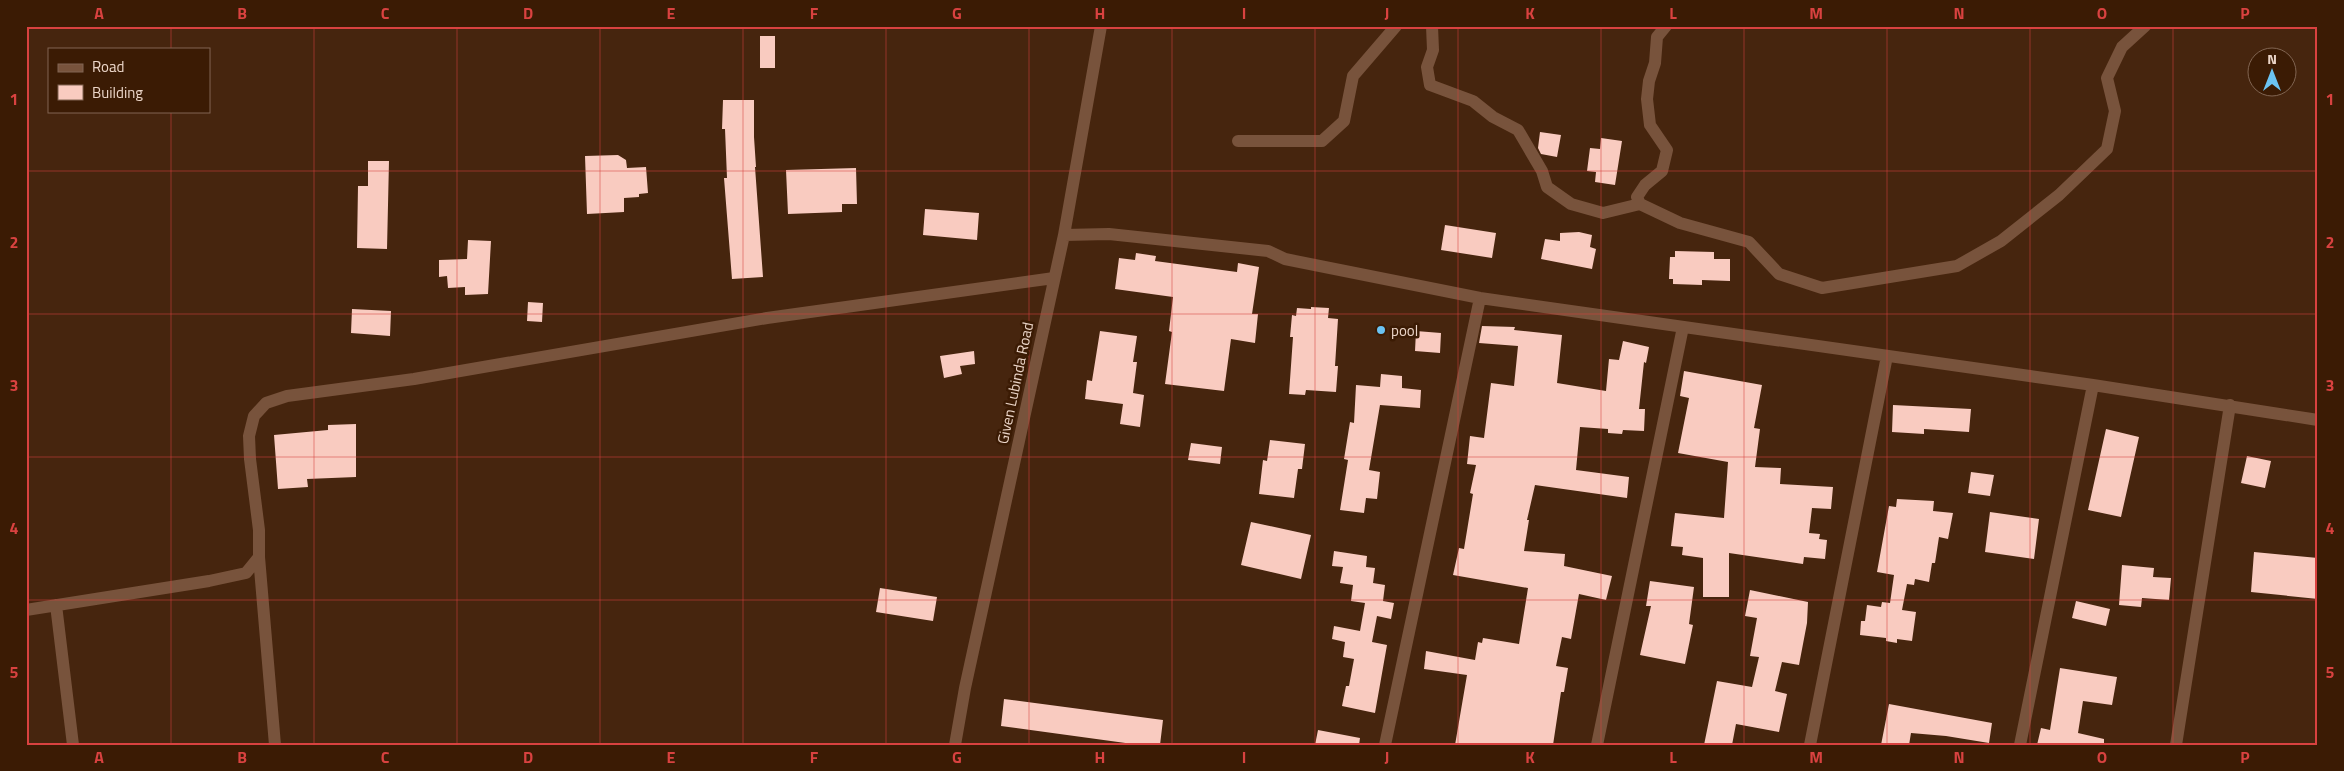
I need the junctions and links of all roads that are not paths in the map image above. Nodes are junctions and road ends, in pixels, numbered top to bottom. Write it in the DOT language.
graph roads {
  1 [pos="1101,26"];
  2 [pos="1396,26"];
  3 [pos="1432,26"];
  4 [pos="1666,26"];
  5 [pos="2145,26"];
  6 [pos="1238,141"];
  7 [pos="1640,204"];
  8 [pos="1064,235"];
  9 [pos="1054,278"];
  10 [pos="1480,298"];
  11 [pos="1683,326"];
  12 [pos="1887,356"];
  13 [pos="2093,385"];
  14 [pos="2230,405"];
  15 [pos="2318,420"];
  16 [pos="259,557"];
  17 [pos="246,573"];
  18 [pos="261,585"];
  19 [pos="56,605"];
  20 [pos="26,610"];
  21 [pos="72,745"];
  22 [pos="275,745"];
  23 [pos="955,745"];
  24 [pos="1385,745"];
  25 [pos="1597,745"];
  26 [pos="1810,745"];
  27 [pos="2020,745"];
  28 [pos="2176,745"];
  1 -- 8 [label="street, Given Lubinda Road"];
  2 -- 6 [label="street"];
  3 -- 7 [label="street"];
  4 -- 7 [label="street"];
  5 -- 7 [label="street"];
  8 -- 9 [label="street, Given Lubinda Road"];
  8 -- 10 [label="street"];
  9 -- 16 [label="street"];
  9 -- 23 [label="street, Given Lubinda Road"];
  10 -- 11 [label="street"];
  10 -- 24 [label="street"];
  11 -- 12 [label="street"];
  11 -- 25 [label="street"];
  12 -- 13 [label="street"];
  12 -- 26 [label="street"];
  13 -- 14 [label="street"];
  13 -- 27 [label="street"];
  14 -- 15 [label="street"];
  14 -- 28 [label="street"];
  16 -- 17 [label="street"];
  16 -- 18 [label="street"];
  17 -- 18 [label="street"];
  17 -- 19 [label="street"];
  18 -- 22 [label="street"];
  19 -- 20 [label="street"];
  19 -- 21 [label="street"];
}
